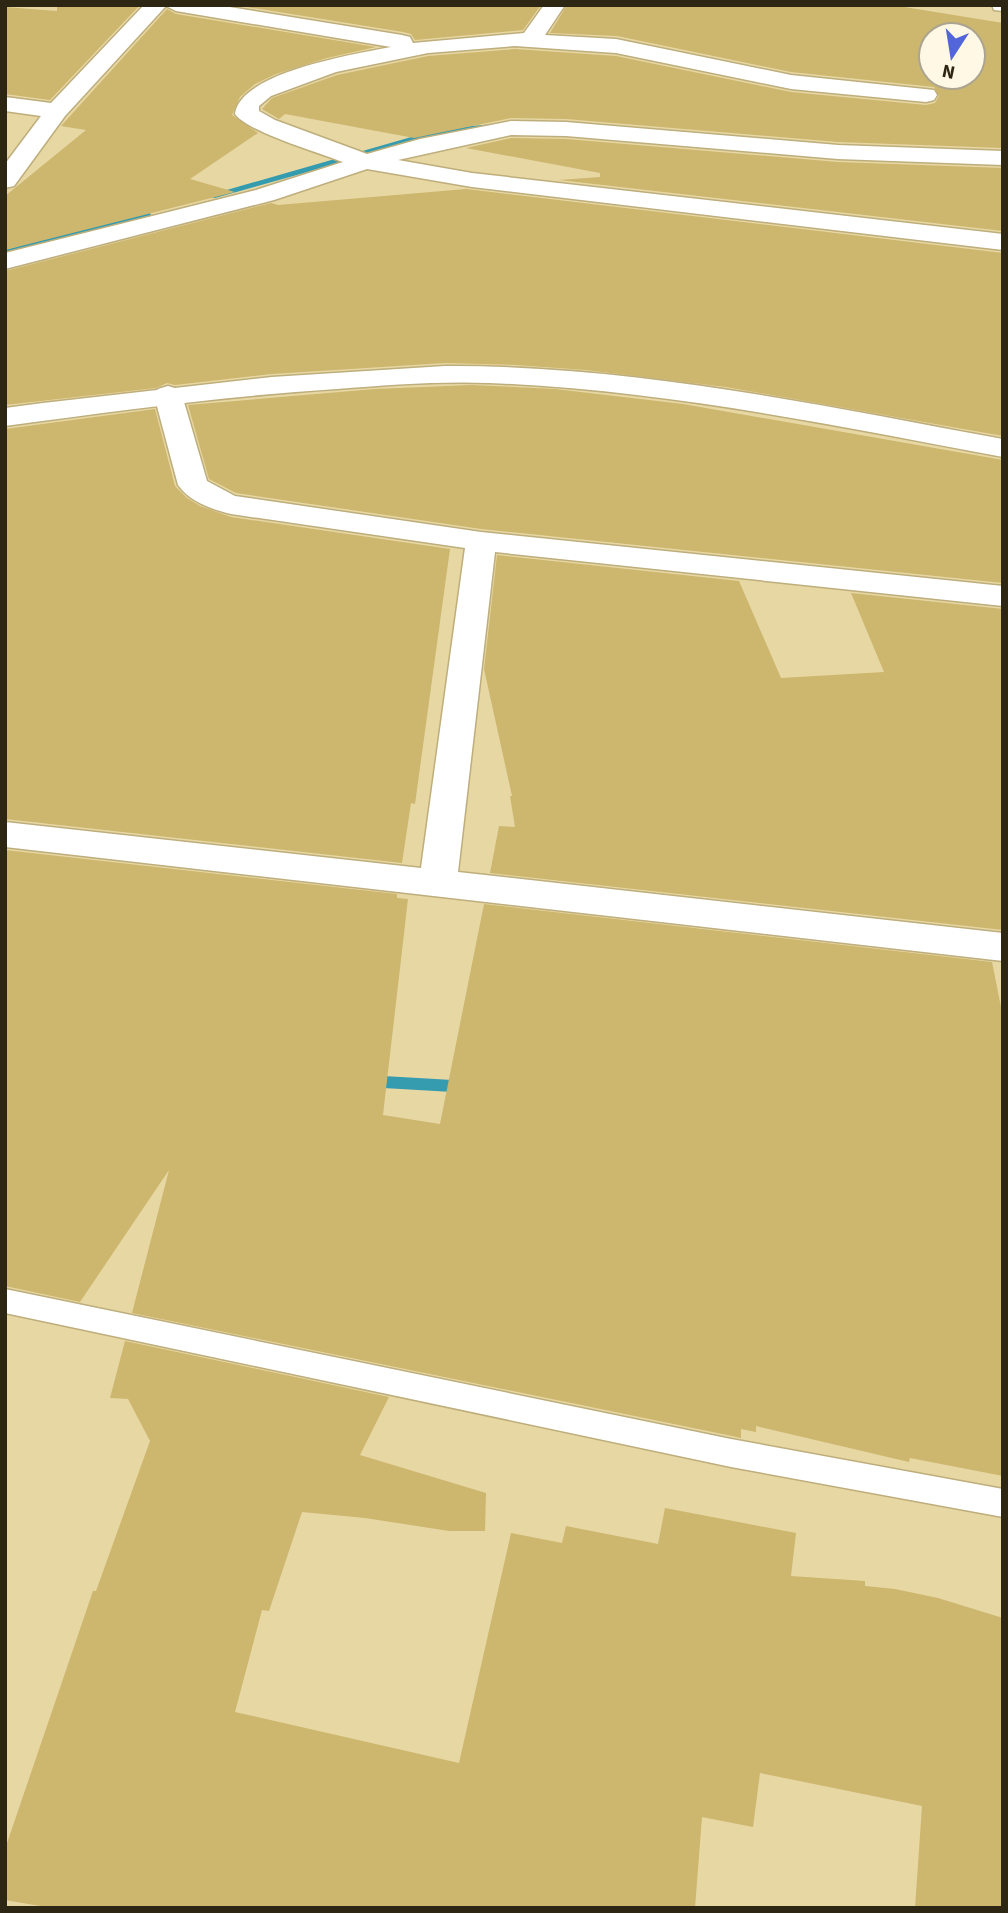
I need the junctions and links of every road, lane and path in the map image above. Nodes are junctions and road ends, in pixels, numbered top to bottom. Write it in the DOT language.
graph roads {
  1 [pos="156,5"];
  2 [pos="176,5"];
  3 [pos="555,5"];
  4 [pos="531,39"];
  5 [pos="428,46"];
  6 [pos="926,95"];
  7 [pos="5,104"];
  8 [pos="57,111"];
  9 [pos="432,121"];
  10 [pos="407,126"];
  11 [pos="1003,142"];
  12 [pos="337,150"];
  13 [pos="1003,158"];
  14 [pos="366,162"];
  15 [pos="272,168"];
  16 [pos="5,180"];
  17 [pos="220,183"];
  18 [pos="5,241"];
  19 [pos="1003,242"];
  20 [pos="5,261"];
  21 [pos="169,395"];
  22 [pos="5,417"];
  23 [pos="1003,448"];
  24 [pos="481,541"];
  25 [pos="1003,596"];
  26 [pos="5,834"];
  27 [pos="438,883"];
  28 [pos="1003,947"];
  29 [pos="5,1301"];
  30 [pos="1003,1503"];
  1 -- 8 [label="street"];
  2 -- 5 [label="street"];
  3 -- 4 [label="street"];
  4 -- 5 [label="street"];
  4 -- 6 [label="street"];
  5 -- 12 [label="street"];
  7 -- 8 [label="street"];
  8 -- 16 [label="street"];
  9 -- 11 [label="street"];
  10 -- 12 [label="street"];
  12 -- 14 [label="street"];
  12 -- 15 [label="street"];
  13 -- 14 [label="street"];
  14 -- 19 [label="street"];
  14 -- 20 [label="street"];
  17 -- 18 [label="street"];
  21 -- 22 [label="street"];
  21 -- 23 [label="street"];
  21 -- 24 [label="street"];
  24 -- 25 [label="street"];
  24 -- 27 [label="street"];
  26 -- 27 [label="street"];
  27 -- 28 [label="street"];
  29 -- 30 [label="lane"];
}
